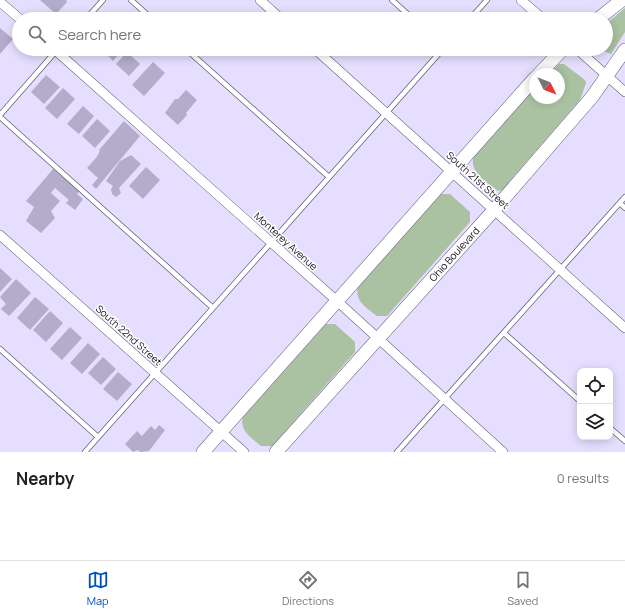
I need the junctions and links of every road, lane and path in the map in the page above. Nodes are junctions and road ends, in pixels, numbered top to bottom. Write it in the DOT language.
graph roads {
  1 [pos="102,0"];
  2 [pos="131,0"];
  3 [pos="260,0"];
  4 [pos="392,0"];
  5 [pos="487,0"];
  6 [pos="521,0"];
  7 [pos="622,0"];
  8 [pos="0,2"];
  9 [pos="12,12"];
  10 [pos="92,12"];
  11 [pos="144,12"];
  12 [pos="273,12"];
  13 [pos="405,12"];
  14 [pos="476,12"];
  15 [pos="535,12"];
  16 [pos="607,12"];
  17 [pos="625,50"];
  18 [pos="51,56"];
  19 [pos="63,56"];
  20 [pos="194,56"];
  21 [pos="323,56"];
  22 [pos="437,56"];
  23 [pos="556,56"];
  24 [pos="585,56"];
  25 [pos="545,68"];
  26 [pos="608,77"];
  27 [pos="529,85"];
  28 [pos="625,92"];
  29 [pos="387,113"];
  30 [pos="0,116"];
  31 [pos="452,171"];
  32 [pos="329,177"];
  33 [pos="625,197"];
  34 [pos="620,203"];
  35 [pos="625,208"];
  36 [pos="494,210"];
  37 [pos="0,236"];
  38 [pos="271,242"];
  39 [pos="560,270"];
  40 [pos="337,301"];
  41 [pos="213,308"];
  42 [pos="625,328"];
  43 [pos="504,333"];
  44 [pos="378,339"];
  45 [pos="0,349"];
  46 [pos="155,373"];
  47 [pos="577,398"];
  48 [pos="444,399"];
  49 [pos="221,431"];
  50 [pos="613,431"];
  51 [pos="98,437"];
  52 [pos="625,442"];
  53 [pos="85,452"];
  54 [pos="203,452"];
  55 [pos="244,452"];
  56 [pos="276,452"];
  57 [pos="397,452"];
  58 [pos="503,452"];
  1 -- 10 [label="lane"];
  2 -- 11 [label="lane"];
  3 -- 12 [label="street"];
  4 -- 13 [label="lane"];
  5 -- 14 [label="lane"];
  6 -- 15 [label="street"];
  7 -- 16 [label="street"];
  8 -- 9 [label="street"];
  17 -- 26 [label="street, Ohio Boulevard"];
  18 -- 30 [label="lane"];
  19 -- 38 [label="street, Monterey Avenue"];
  20 -- 32 [label="lane"];
  21 -- 29 [label="street, South 21st Street"];
  22 -- 29 [label="lane"];
  23 -- 25 [label="street"];
  24 -- 26 [label="street"];
  26 -- 28 [label="street"];
  26 -- 36 [label="street, Ohio Boulevard"];
  27 -- 31 [label="street"];
  29 -- 31 [label="street, South 21st Street"];
  29 -- 32 [label="lane"];
  30 -- 41 [label="lane"];
  31 -- 36 [label="street, South 21st Street"];
  31 -- 40 [label="street"];
  32 -- 38 [label="lane"];
  33 -- 34 [label="lane"];
  34 -- 35 [label="lane"];
  34 -- 39 [label="lane"];
  36 -- 39 [label="street, South 21st Street"];
  36 -- 44 [label="street, Ohio Boulevard"];
  37 -- 46 [label="street, South 22nd Street"];
  38 -- 40 [label="street, Monterey Avenue"];
  38 -- 41 [label="lane"];
  39 -- 42 [label="street, South 21st Street"];
  39 -- 43 [label="lane"];
  40 -- 44 [label="street, Monterey Avenue"];
  40 -- 49 [label="street"];
  41 -- 46 [label="lane"];
  43 -- 47 [label="lane"];
  43 -- 48 [label="lane"];
  44 -- 48 [label="street, Monterey Avenue"];
  44 -- 56 [label="street, Ohio Boulevard"];
  45 -- 51 [label="lane"];
  46 -- 49 [label="street, South 22nd Street"];
  46 -- 51 [label="lane"];
  48 -- 57 [label="lane"];
  48 -- 58 [label="street, Monterey Avenue"];
  49 -- 54 [label="street"];
  49 -- 55 [label="street, South 22nd Street"];
  50 -- 52 [label="lane"];
  51 -- 53 [label="lane"];
}
